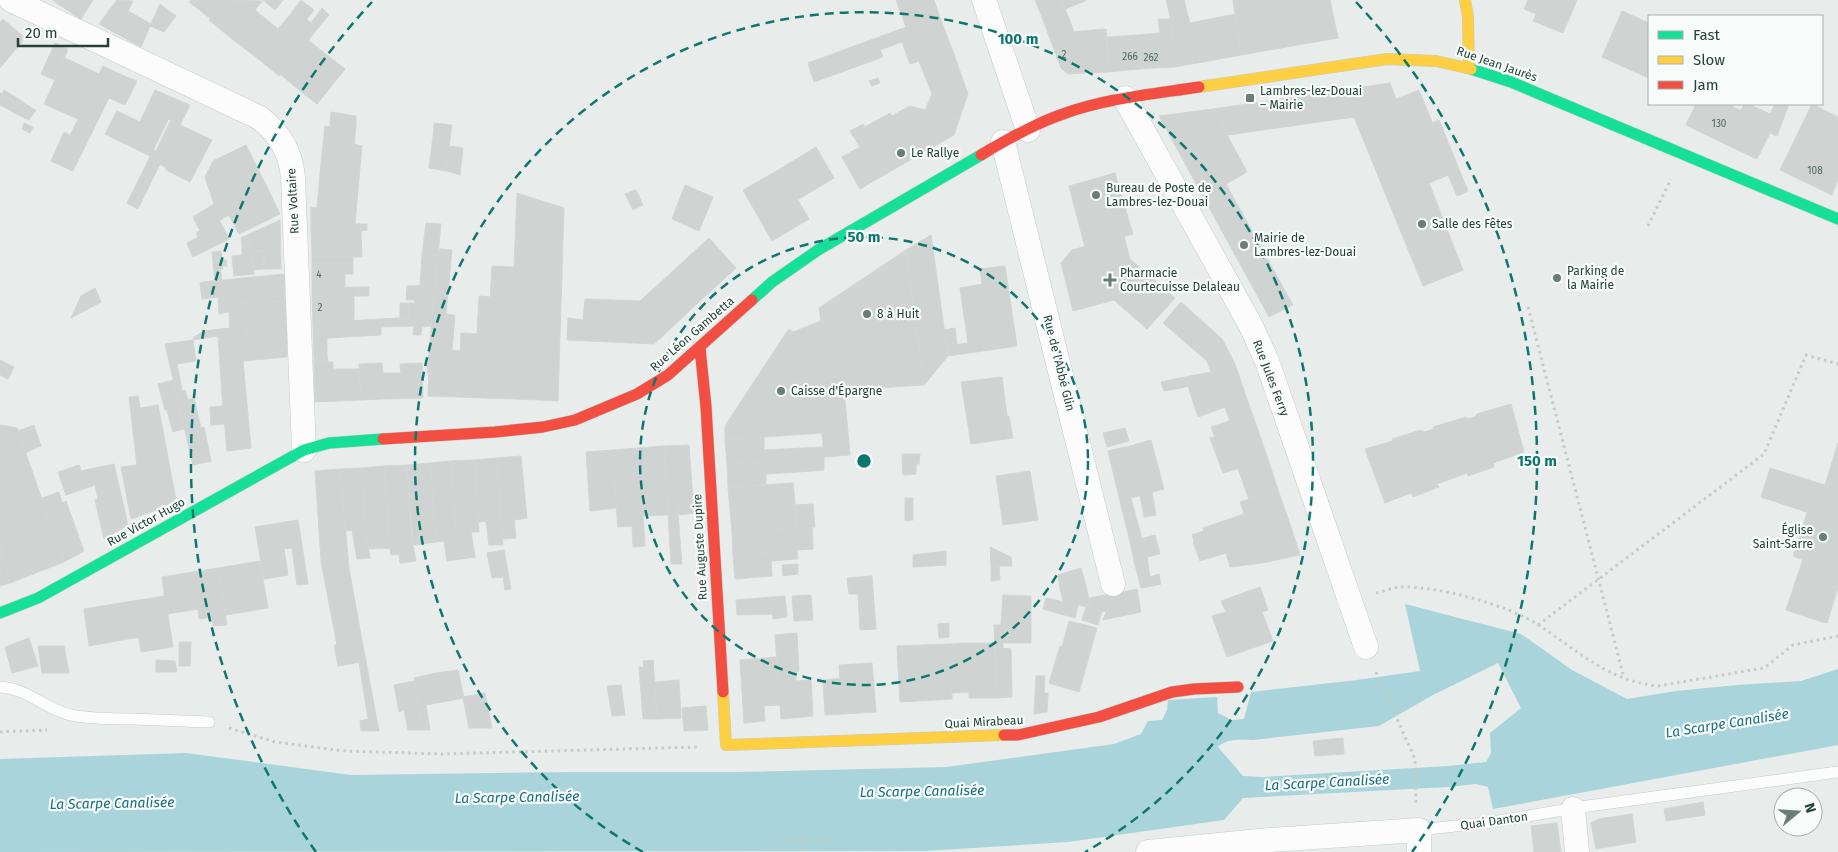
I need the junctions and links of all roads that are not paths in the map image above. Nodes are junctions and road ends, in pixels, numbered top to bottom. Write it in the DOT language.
graph roads {
  1 [pos="11,0"];
  2 [pos="984,0"];
  3 [pos="1465,0"];
  4 [pos="1469,68"];
  5 [pos="1125,98"];
  6 [pos="1028,130"];
  7 [pos="1003,142"];
  8 [pos="1838,219"];
  9 [pos="700,348"];
  10 [pos="304,450"];
  11 [pos="1112,584"];
  12 [pos="0,613"];
  13 [pos="1366,647"];
  14 [pos="1238,687"];
  15 [pos="0,688"];
  16 [pos="209,722"];
  17 [pos="726,745"];
  18 [pos="1838,772"];
  19 [pos="1573,809"];
  20 [pos="1419,841"];
  21 [pos="1148,852"];
  22 [pos="1577,852"];
  1 -- 10 [label="street, Rue Voltaire"];
  2 -- 6 [label="street"];
  3 -- 4 [label="street"];
  4 -- 5 [label="street, Rue Jean Jaurès"];
  4 -- 8 [label="street, Rue Jean Jaurès"];
  5 -- 6 [label="street, Rue Jean Jaurès"];
  5 -- 13 [label="street, Rue Jules Ferry"];
  6 -- 7 [label="street, Rue Léon Gambetta"];
  7 -- 9 [label="street, Rue Léon Gambetta"];
  7 -- 11 [label="street, Rue de l'Abbé Glin"];
  9 -- 10 [label="street, Rue Léon Gambetta"];
  9 -- 17 [label="street, Rue Auguste Dupire"];
  10 -- 12 [label="street, Rue Victor Hugo"];
  14 -- 17 [label="street, Quai Mirabeau"];
  15 -- 16 [label="lane"];
  18 -- 19 [label="lane, Quai Danton"];
  19 -- 20 [label="lane, Quai Danton"];
  19 -- 22 [label="street"];
  20 -- 21 [label="street, Quai Danton"];
}
